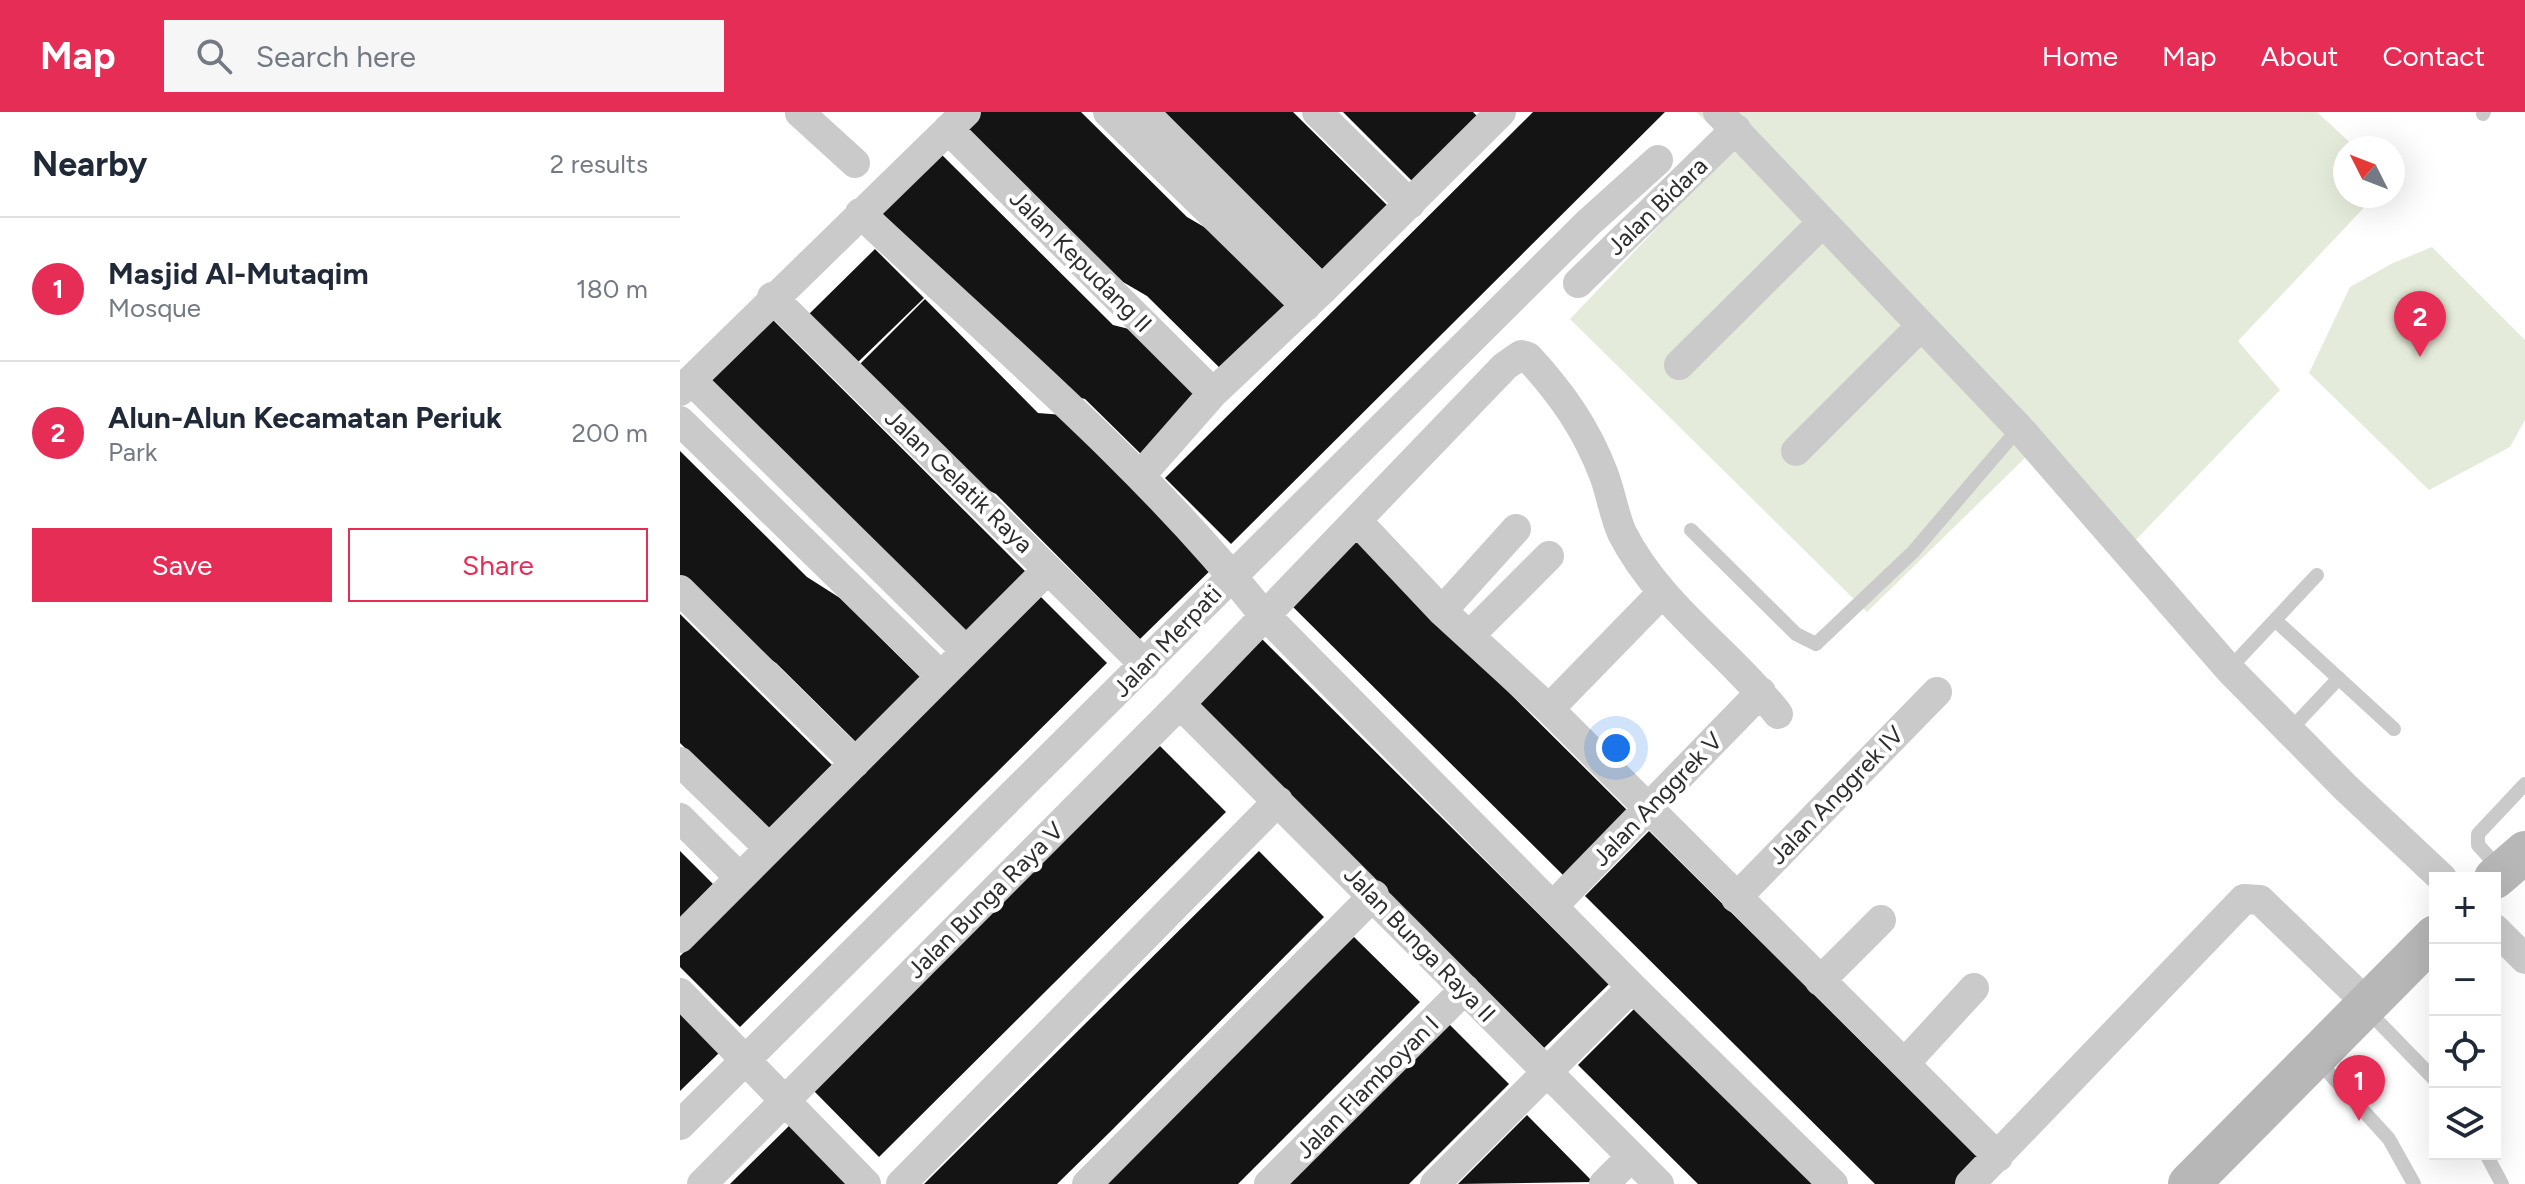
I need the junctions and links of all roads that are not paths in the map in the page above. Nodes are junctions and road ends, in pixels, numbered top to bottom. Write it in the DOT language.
graph roads {
  1 [pos="800,112"];
  2 [pos="1108,112"];
  3 [pos="1144,112"];
  4 [pos="1317,112"];
  5 [pos="1491,115"];
  6 [pos="957,120"];
  7 [pos="1727,120"];
  8 [pos="1658,160"];
  9 [pos="855,163"];
  10 [pos="1410,204"];
  11 [pos="860,213"];
  12 [pos="1822,223"];
  13 [pos="1578,283"];
  14 [pos="772,297"];
  15 [pos="1314,298"];
  16 [pos="1921,326"];
  17 [pos="1679,365"];
  18 [pos="685,385"];
  19 [pos="1213,393"];
  20 [pos="680,421"];
  21 [pos="2019,428"];
  22 [pos="1796,451"];
  23 [pos="1140,476"];
  24 [pos="1358,522"];
  25 [pos="1516,529"];
  26 [pos="1691,530"];
  27 [pos="1549,556"];
  28 [pos="1048,569"];
  29 [pos="1232,575"];
  30 [pos="2317,575"];
  31 [pos="680,590"];
  32 [pos="1662,593"];
  33 [pos="908,597"];
  34 [pos="1442,611"];
  35 [pos="1265,615"];
  36 [pos="2275,620"];
  37 [pos="883,623"];
  38 [pos="1471,634"];
  39 [pos="965,650"];
  40 [pos="1145,665"];
  41 [pos="2229,669"];
  42 [pos="941,676"];
  43 [pos="2339,678"];
  44 [pos="1937,692"];
  45 [pos="1180,704"];
  46 [pos="1549,709"];
  47 [pos="2394,729"];
  48 [pos="2290,730"];
  49 [pos="680,762"];
  50 [pos="855,763"];
  51 [pos="2525,784"];
  52 [pos="1278,801"];
  53 [pos="1648,810"];
  54 [pos="680,818"];
  55 [pos="769,848"];
  56 [pos="2507,867"];
  57 [pos="2436,872"];
  58 [pos="740,878"];
  59 [pos="1374,895"];
  60 [pos="1736,898"];
  61 [pos="1553,906"];
  62 [pos="1881,920"];
  63 [pos="2501,935"];
  64 [pos="680,938"];
  65 [pos="2429,942"];
  66 [pos="2525,959"];
  67 [pos="1820,981"];
  68 [pos="1632,987"];
  69 [pos="1974,988"];
  70 [pos="1465,989"];
  71 [pos="680,993"];
  72 [pos="2366,1006"];
  73 [pos="2315,1058"];
  74 [pos="744,1060"];
  75 [pos="1905,1063"];
  76 [pos="1546,1073"];
  77 [pos="2429,1074"];
  78 [pos="786,1100"];
  79 [pos="680,1125"];
  80 [pos="1998,1157"];
  81 [pos="1630,1158"];
  82 [pos="2489,1160"];
  83 [pos="702,1184"];
  84 [pos="866,1184"];
  85 [pos="901,1184"];
  86 [pos="1087,1184"];
  87 [pos="1269,1184"];
  88 [pos="1435,1184"];
  89 [pos="1604,1184"];
  90 [pos="1659,1184"];
  91 [pos="1833,1184"];
  92 [pos="1970,1184"];
  93 [pos="2189,1184"];
  94 [pos="2414,1184"];
  95 [pos="2502,1184"];
  1 -- 9 [label="street"];
  2 -- 15 [label="street"];
  3 -- 15 [label="street"];
  4 -- 10 [label="street"];
  5 -- 10 [label="street"];
  6 -- 11 [label="street"];
  6 -- 19 [label="street, Jalan Kepudang II"];
  7 -- 12 [label="street"];
  7 -- 13 [label="street, Jalan Bidara"];
  8 -- 29 [label="street, Jalan Merpati"];
  10 -- 15 [label="street"];
  11 -- 14 [label="street"];
  11 -- 23 [label="street"];
  12 -- 16 [label="street"];
  12 -- 17 [label="street"];
  14 -- 18 [label="street"];
  14 -- 28 [label="street, Jalan Gelatik Raya"];
  15 -- 19 [label="street"];
  16 -- 21 [label="street"];
  16 -- 22 [label="street"];
  18 -- 33 [label="street"];
  19 -- 23 [label="street"];
  20 -- 37 [label="street"];
  21 -- 26 [label="lane"];
  21 -- 41 [label="street"];
  23 -- 29 [label="street"];
  24 -- 32 [label="street, Jalan Bunga Raya V"];
  24 -- 34 [label="street"];
  24 -- 35 [label="street, Jalan Bunga Raya V"];
  25 -- 34 [label="street"];
  27 -- 38 [label="street"];
  28 -- 39 [label="street"];
  28 -- 40 [label="street, Jalan Gelatik Raya"];
  29 -- 35 [label="street"];
  29 -- 40 [label="street, Jalan Merpati"];
  30 -- 36 [label="lane"];
  31 -- 50 [label="street"];
  32 -- 46 [label="street"];
  32 -- 53 [label="street, Jalan Anggrek V"];
  33 -- 37 [label="street"];
  33 -- 39 [label="street"];
  34 -- 38 [label="street"];
  35 -- 45 [label="street, Jalan Bunga Raya V"];
  35 -- 61 [label="street"];
  36 -- 41 [label="lane"];
  36 -- 43 [label="lane"];
  37 -- 42 [label="street"];
  38 -- 46 [label="street"];
  39 -- 42 [label="street"];
  40 -- 74 [label="street, Jalan Merpati"];
  41 -- 48 [label="street"];
  42 -- 50 [label="street"];
  43 -- 47 [label="lane"];
  43 -- 48 [label="lane"];
  44 -- 60 [label="street, Jalan Anggrek IV"];
  45 -- 52 [label="street, Jalan Bunga Raya II"];
  45 -- 78 [label="street, Jalan Bunga Raya V"];
  46 -- 53 [label="street"];
  48 -- 57 [label="street"];
  49 -- 55 [label="street"];
  50 -- 55 [label="street"];
  51 -- 56 [label="lane"];
  52 -- 59 [label="street, Jalan Bunga Raya II"];
  52 -- 85 [label="street"];
  53 -- 60 [label="street"];
  53 -- 61 [label="street, Jalan Anggrek V"];
  54 -- 58 [label="street"];
  55 -- 58 [label="street"];
  58 -- 64 [label="street"];
  59 -- 70 [label="street, Jalan Bunga Raya II"];
  59 -- 86 [label="street"];
  60 -- 67 [label="street"];
  61 -- 68 [label="street"];
  62 -- 67 [label="street"];
  63 -- 66 [label="street"];
  65 -- 72 [label="main road"];
  67 -- 75 [label="street"];
  68 -- 76 [label="street"];
  68 -- 91 [label="street"];
  69 -- 75 [label="street"];
  70 -- 76 [label="street, Jalan Bunga Raya II"];
  70 -- 87 [label="street, Jalan Flamboyan I"];
  71 -- 74 [label="street"];
  72 -- 73 [label="main road"];
  72 -- 77 [label="lane"];
  72 -- 80 [label="street"];
  73 -- 93 [label="main road"];
  73 -- 94 [label="lane"];
  74 -- 78 [label="street"];
  74 -- 79 [label="street, Jalan Merpati"];
  75 -- 80 [label="street"];
  76 -- 81 [label="street, Jalan Bunga Raya II"];
  76 -- 88 [label="street"];
  78 -- 83 [label="street, Jalan Bunga Raya V"];
  78 -- 84 [label="street"];
  80 -- 92 [label="street"];
  81 -- 89 [label="street"];
  81 -- 90 [label="street, Jalan Bunga Raya II"];
  82 -- 95 [label="lane"];
}
